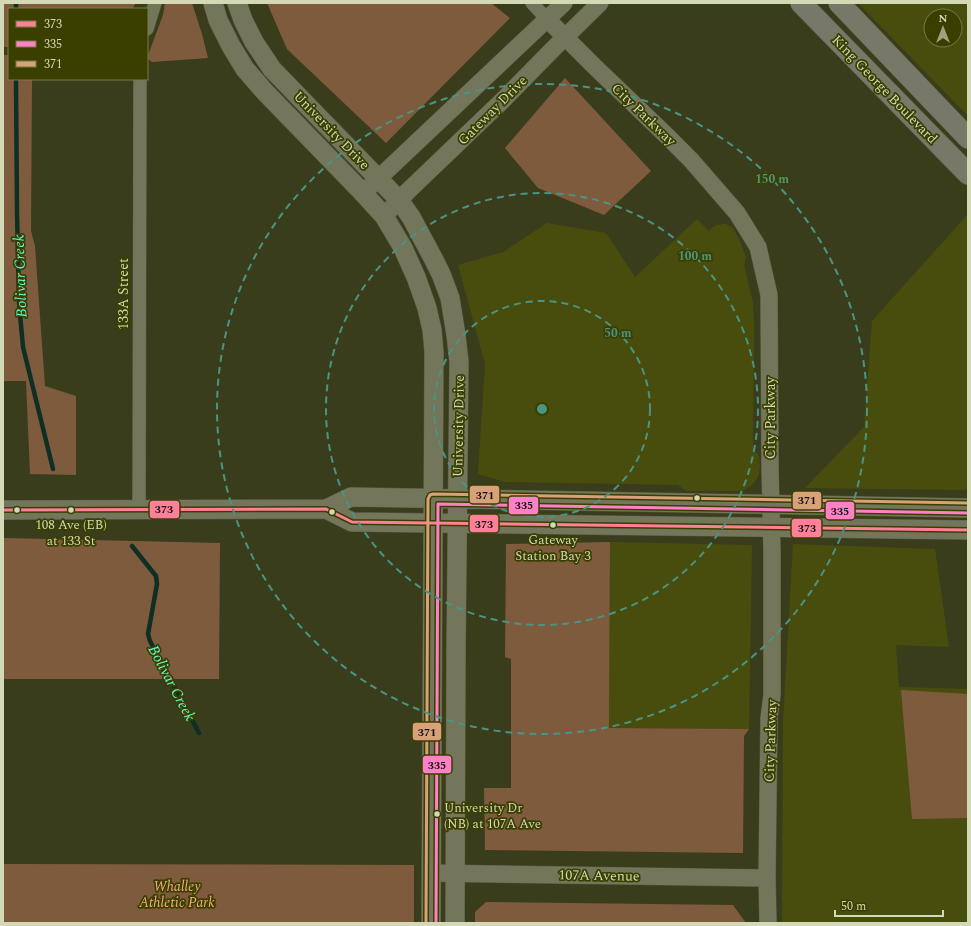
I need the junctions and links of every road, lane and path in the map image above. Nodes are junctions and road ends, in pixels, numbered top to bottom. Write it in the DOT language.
graph roads {
  1 [pos="154,3"];
  2 [pos="213,3"];
  3 [pos="237,3"];
  4 [pos="532,3"];
  5 [pos="564,3"];
  6 [pos="600,3"];
  7 [pos="801,3"];
  8 [pos="839,3"];
  9 [pos="547,19"];
  10 [pos="148,25"];
  11 [pos="565,37"];
  12 [pos="140,80"];
  13 [pos="968,138"];
  14 [pos="968,174"];
  15 [pos="379,179"];
  16 [pos="363,193"];
  17 [pos="399,200"];
  18 [pos="384,216"];
  19 [pos="433,499"];
  20 [pos="457,499"];
  21 [pos="771,505"];
  22 [pos="968,508"];
  23 [pos="326,509"];
  24 [pos="3,510"];
  25 [pos="139,510"];
  26 [pos="433,523"];
  27 [pos="457,524"];
  28 [pos="772,527"];
  29 [pos="968,530"];
  30 [pos="432,873"];
  31 [pos="456,873"];
  32 [pos="767,878"];
  33 [pos="431,923"];
  34 [pos="455,923"];
  35 [pos="768,923"];
  1 -- 10 [label="street"];
  2 -- 16 [label="main road, University Drive"];
  3 -- 15 [label="main road, University Drive"];
  4 -- 9 [label="street, City Parkway"];
  5 -- 9 [label="street, Gateway Drive"];
  6 -- 11 [label="street, Gateway Drive"];
  7 -- 14 [label="main road, King George Boulevard"];
  8 -- 13 [label="main road, King George Boulevard"];
  9 -- 11 [label="street, City Parkway"];
  9 -- 15 [label="street, Gateway Drive"];
  11 -- 17 [label="street, Gateway Drive"];
  11 -- 21 [label="street, City Parkway"];
  12 -- 25 [label="street, 133A Street"];
  15 -- 16 [label="street, Gateway Drive"];
  15 -- 17 [label="main road, University Drive"];
  16 -- 18 [label="main road, University Drive"];
  17 -- 18 [label="street, Gateway Drive"];
  17 -- 20 [label="main road, University Drive"];
  18 -- 19 [label="main road, University Drive"];
  19 -- 20 [label="main road"];
  19 -- 23 [label="main road"];
  19 -- 26 [label="main road, University Drive"];
  20 -- 21 [label="main road"];
  20 -- 27 [label="main road, University Drive"];
  21 -- 22 [label="main road"];
  21 -- 28 [label="street, City Parkway"];
  23 -- 25 [label="main road"];
  23 -- 26 [label="main road"];
  24 -- 25 [label="main road"];
  26 -- 27 [label="main road"];
  26 -- 30 [label="main road, University Drive"];
  27 -- 28 [label="main road"];
  27 -- 31 [label="main road, University Drive"];
  28 -- 29 [label="main road"];
  28 -- 32 [label="street, City Parkway"];
  30 -- 31 [label="street, 107A Avenue"];
  30 -- 33 [label="main road, University Drive"];
  31 -- 32 [label="street, 107A Avenue"];
  31 -- 34 [label="main road, University Drive"];
  32 -- 35 [label="street, City Parkway"];
}
